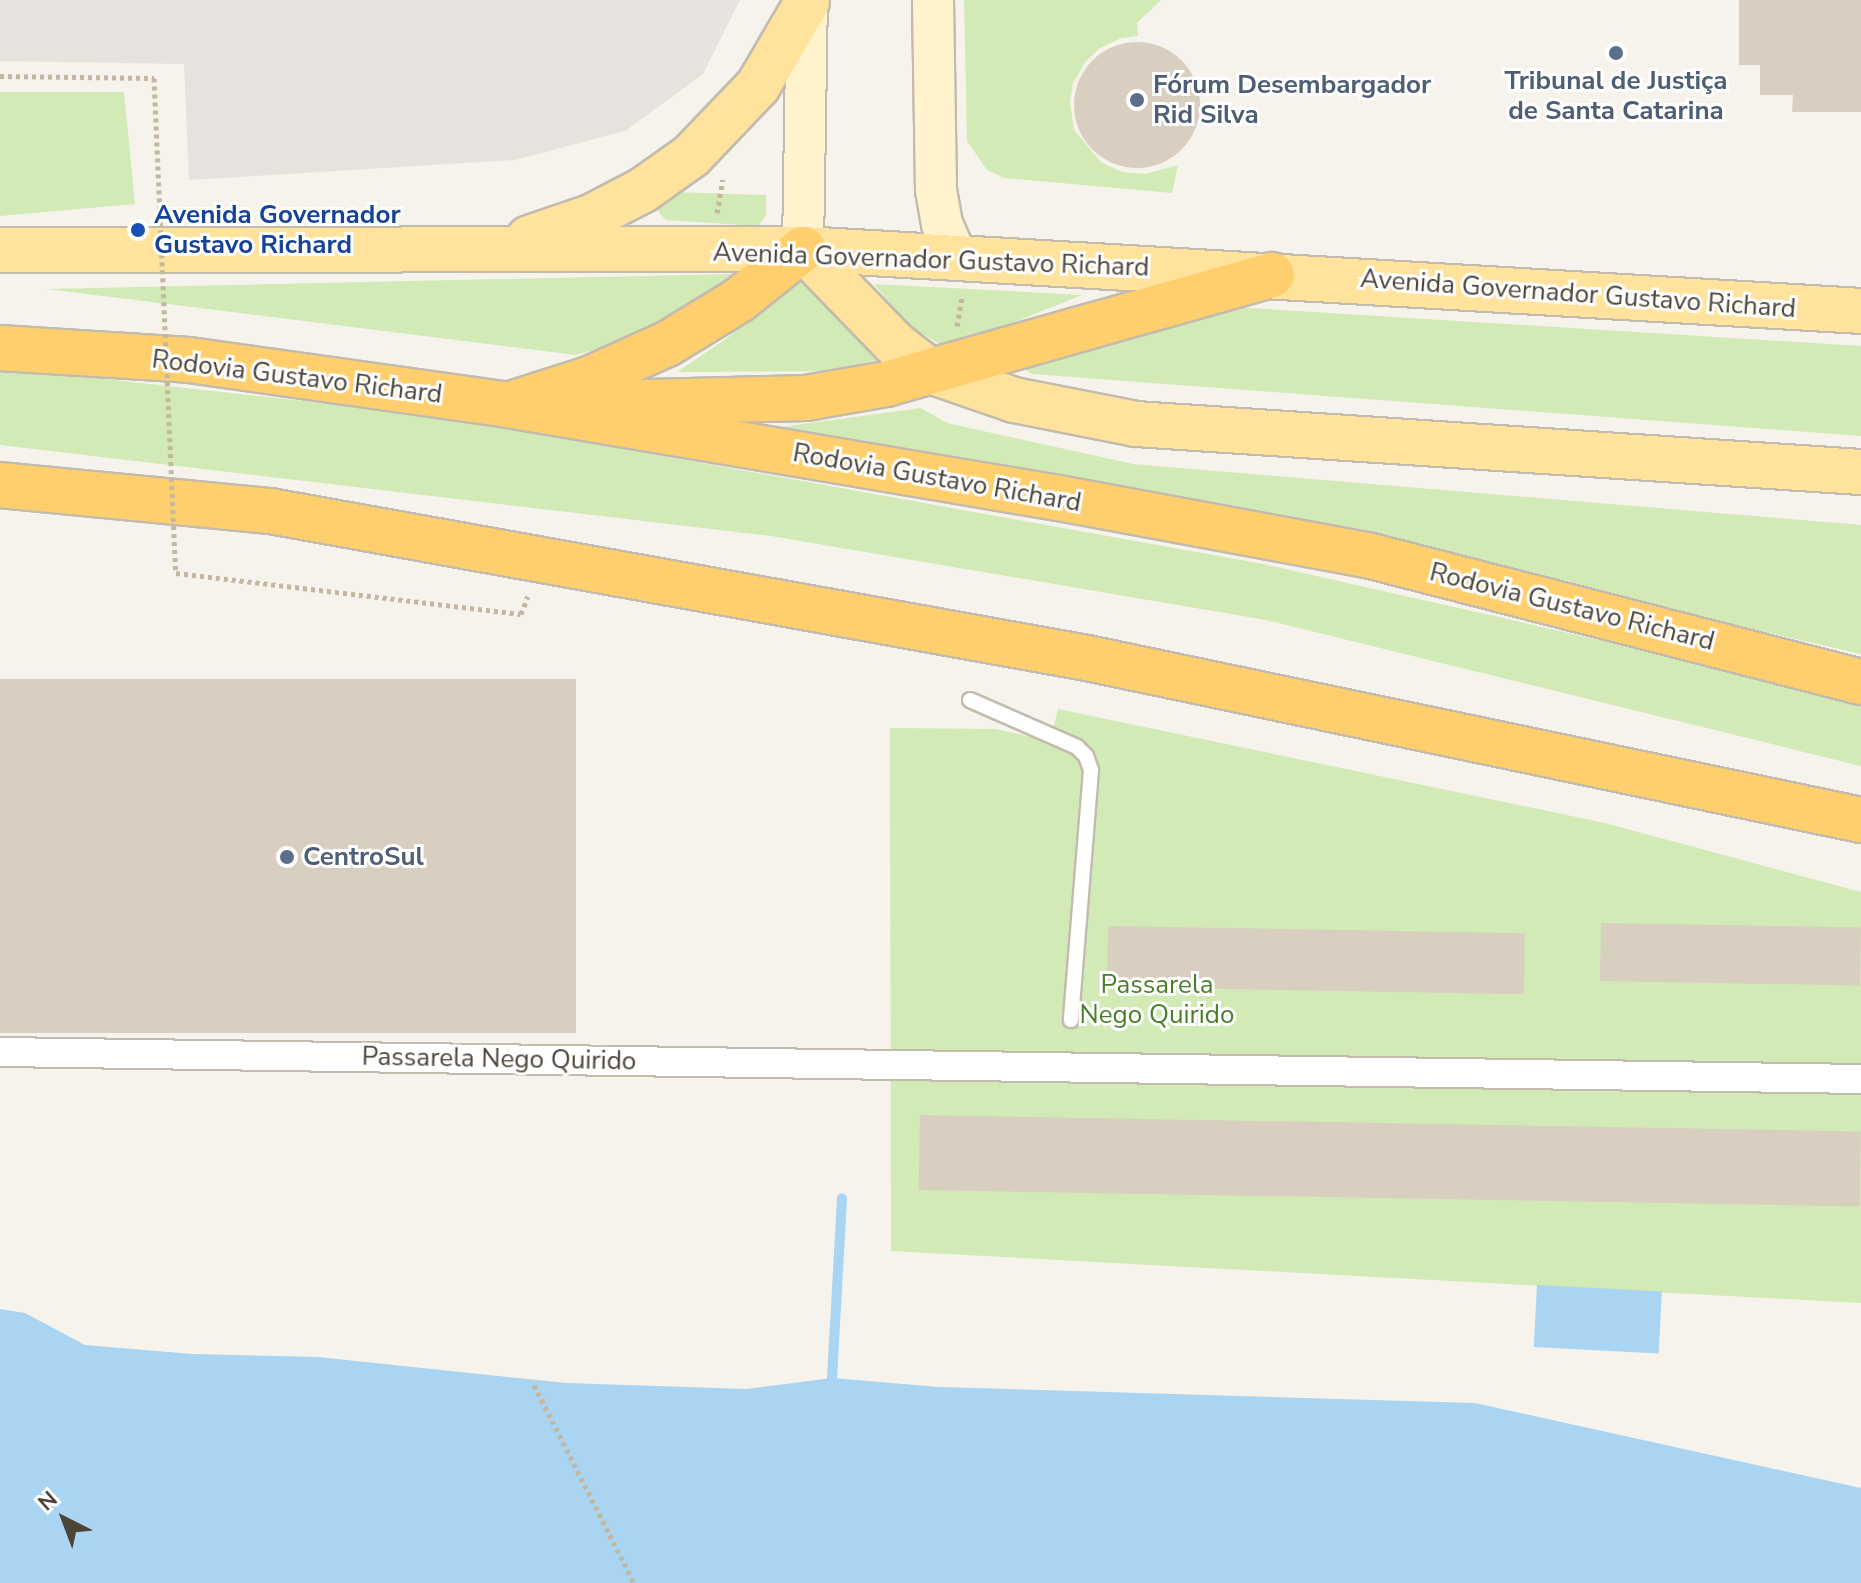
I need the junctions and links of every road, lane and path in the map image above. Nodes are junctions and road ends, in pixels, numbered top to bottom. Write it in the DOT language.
graph roads {
  1 [pos="933,0"];
  2 [pos="807,1"];
  3 [pos="0,76"];
  4 [pos="478,249"];
  5 [pos="803,249"];
  6 [pos="0,250"];
  7 [pos="958,260"];
  8 [pos="1272,275"];
  9 [pos="1861,311"];
  10 [pos="0,348"];
  11 [pos="930,371"];
  12 [pos="508,405"];
  13 [pos="1861,472"];
  14 [pos="0,485"];
  15 [pos="529,595"];
  16 [pos="1861,682"];
  17 [pos="970,700"];
  18 [pos="1817,810"];
  19 [pos="1861,820"];
  20 [pos="1861,828"];
  21 [pos="1071,1020"];
  22 [pos="0,1052"];
  23 [pos="1861,1079"];
  24 [pos="534,1385"];
  25 [pos="634,1583"];
  1 -- 7 [label="main road"];
  2 -- 4 [label="main road"];
  2 -- 5 [label="main road"];
  3 -- 15 [label="path, bridge"];
  4 -- 5 [label="main road, Avenida Governador Gustavo Richard"];
  4 -- 6 [label="main road, Avenida Governador Gustavo Richard"];
  5 -- 7 [label="main road, Avenida Governador Gustavo Richard"];
  5 -- 11 [label="main road"];
  5 -- 12 [label="highway"];
  7 -- 8 [label="main road, Avenida Governador Gustavo Richard"];
  8 -- 9 [label="main road, Avenida Governador Gustavo Richard"];
  8 -- 11 [label="highway"];
  10 -- 12 [label="highway, Rodovia Gustavo Richard"];
  11 -- 12 [label="highway"];
  11 -- 13 [label="main road"];
  12 -- 16 [label="highway, Rodovia Gustavo Richard"];
  14 -- 18 [label="highway"];
  17 -- 21 [label="lane"];
  18 -- 19 [label="highway"];
  18 -- 20 [label="main road"];
  22 -- 23 [label="street, Passarela Nego Quirido"];
  24 -- 25 [label="path"];
}
